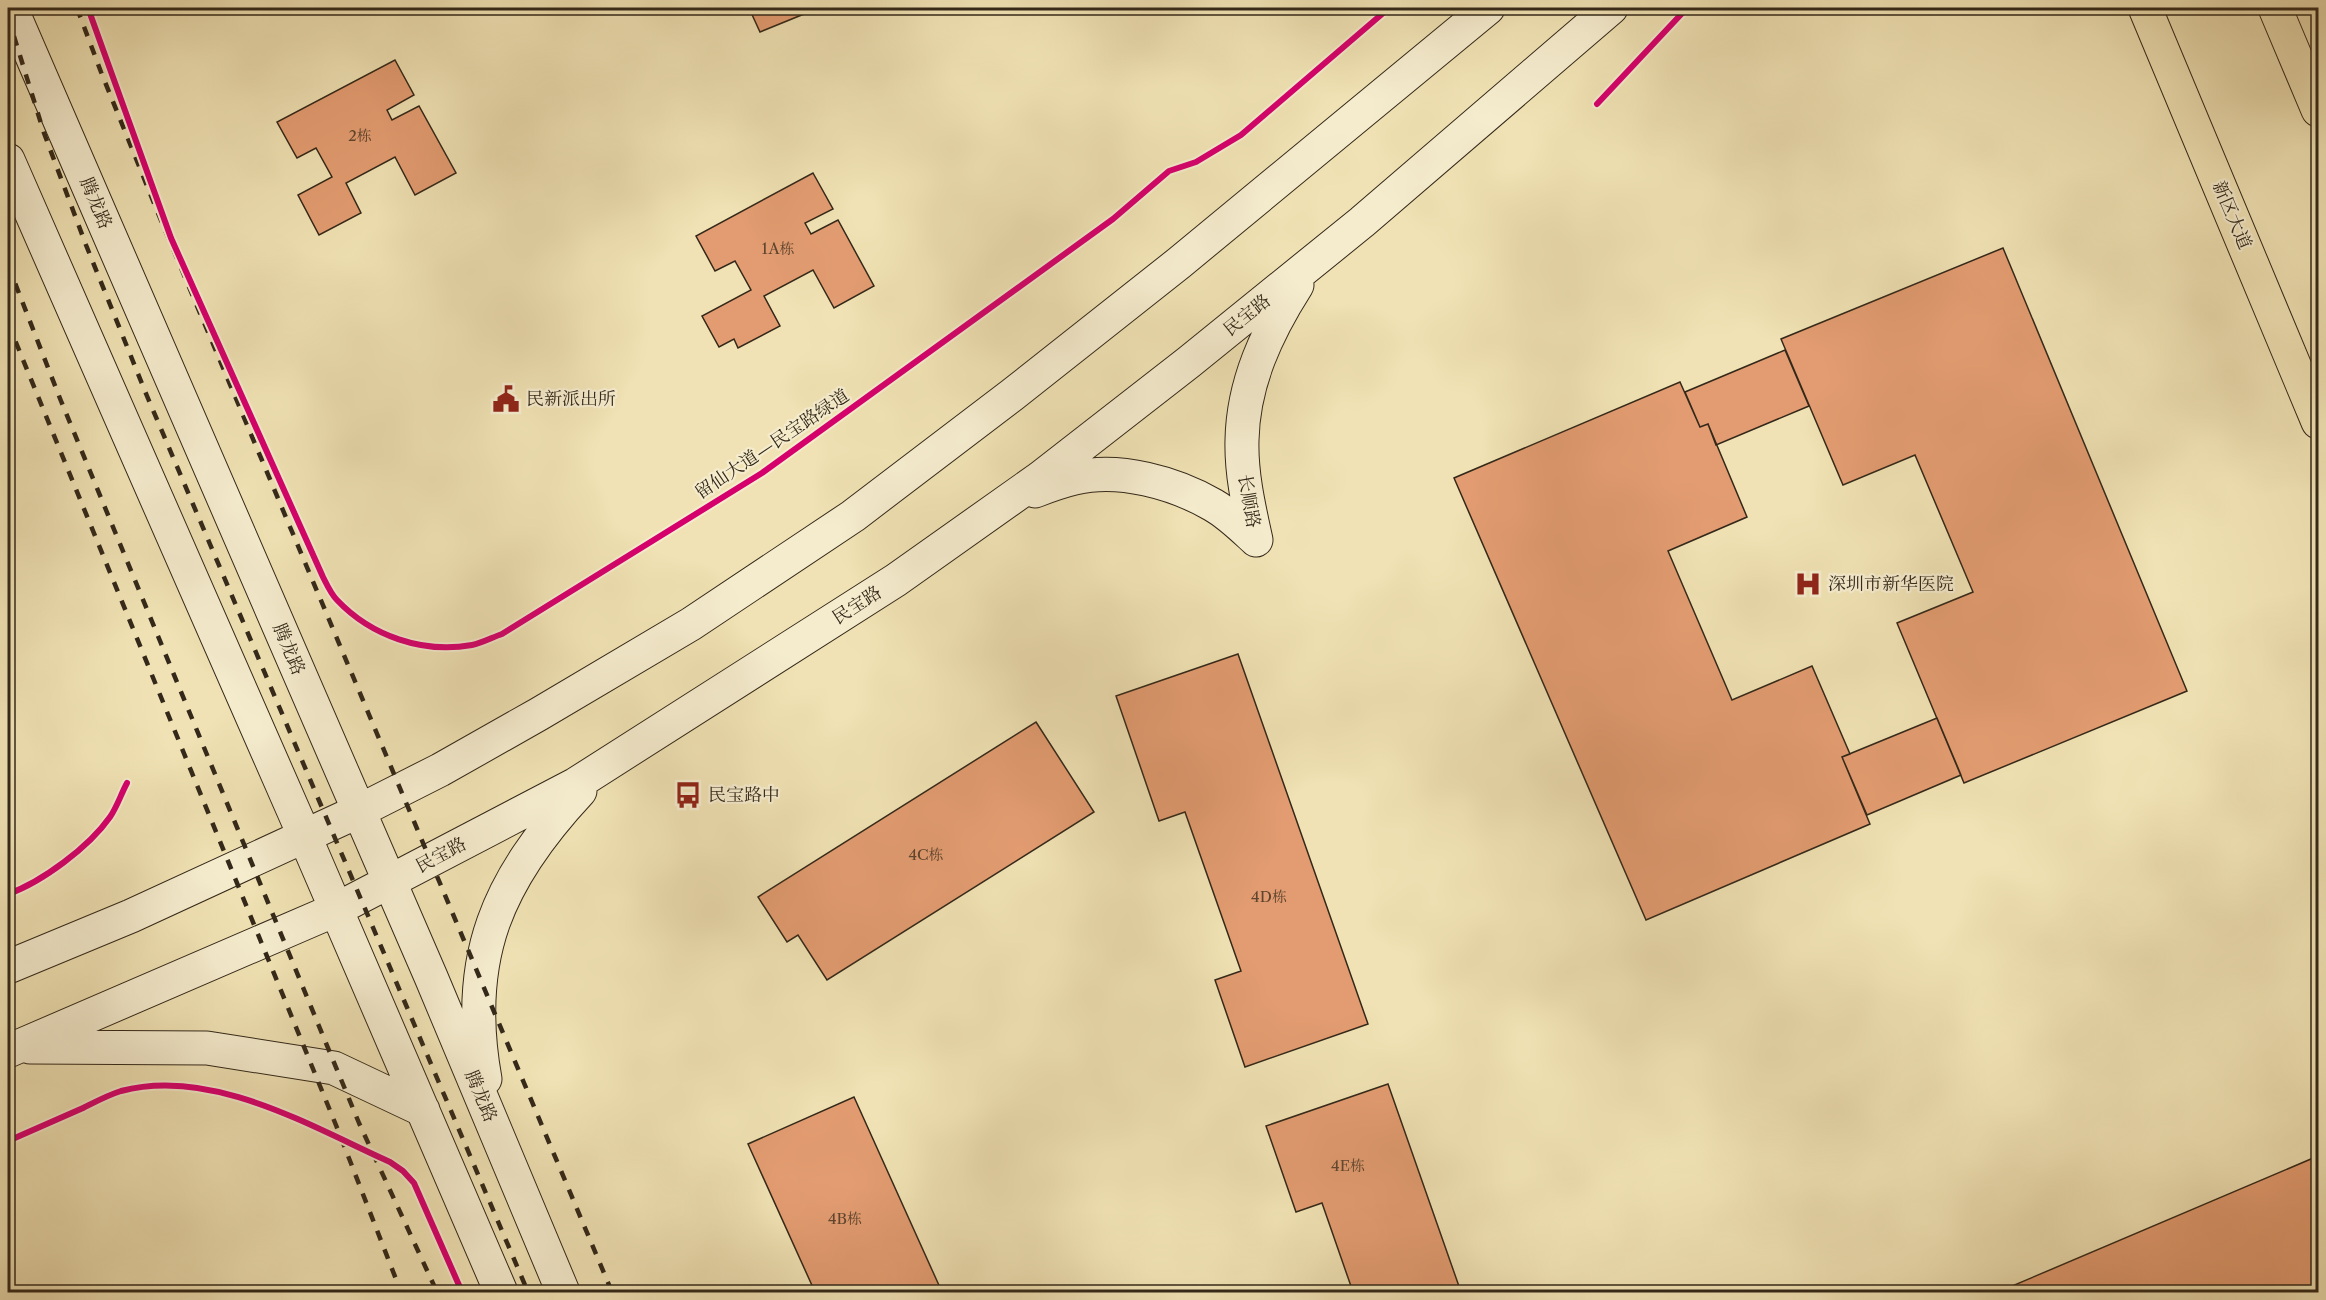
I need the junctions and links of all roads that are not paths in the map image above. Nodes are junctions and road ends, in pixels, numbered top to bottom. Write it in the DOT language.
graph roads {
  1 [pos="11,8"];
  2 [pos="1488,8"];
  3 [pos="1611,8"];
  4 [pos="2145,8"];
  5 [pos="2275,8"];
  6 [pos="2319,110"];
  7 [pos="8,160"];
  8 [pos="1331,247"];
  9 [pos="2319,422"];
  10 [pos="1003,504"];
  11 [pos="610,762"];
  12 [pos="359,812"];
  13 [pos="305,837"];
  14 [pos="389,882"];
  15 [pos="335,910"];
  16 [pos="8,967"];
  17 [pos="13,1049"];
  18 [pos="423,1110"];
  19 [pos="493,1125"];
  20 [pos="501,1293"];
  21 [pos="563,1293"];
  1 -- 12 [label="main road, 腾龙路"];
  2 -- 12 [label="main road"];
  3 -- 8 [label="main road, 民宝路"];
  4 -- 9 [label="main road, 新区大道"];
  5 -- 6 [label="main road"];
  7 -- 13 [label="main road"];
  8 -- 10 [label="main road, 民宝路"];
  8 -- 10 [label="main road, 长顺路"];
  10 -- 11 [label="main road, 民宝路"];
  11 -- 14 [label="main road, 民宝路"];
  11 -- 19 [label="main road"];
  12 -- 13 [label="main road"];
  12 -- 14 [label="main road, 腾龙路"];
  13 -- 15 [label="main road"];
  13 -- 16 [label="main road"];
  14 -- 15 [label="main road, 民宝路"];
  14 -- 19 [label="main road, 腾龙路"];
  15 -- 17 [label="main road, 民宝路"];
  15 -- 18 [label="main road"];
  17 -- 18 [label="main road"];
  18 -- 20 [label="main road"];
  19 -- 21 [label="main road, 腾龙路"];
}
